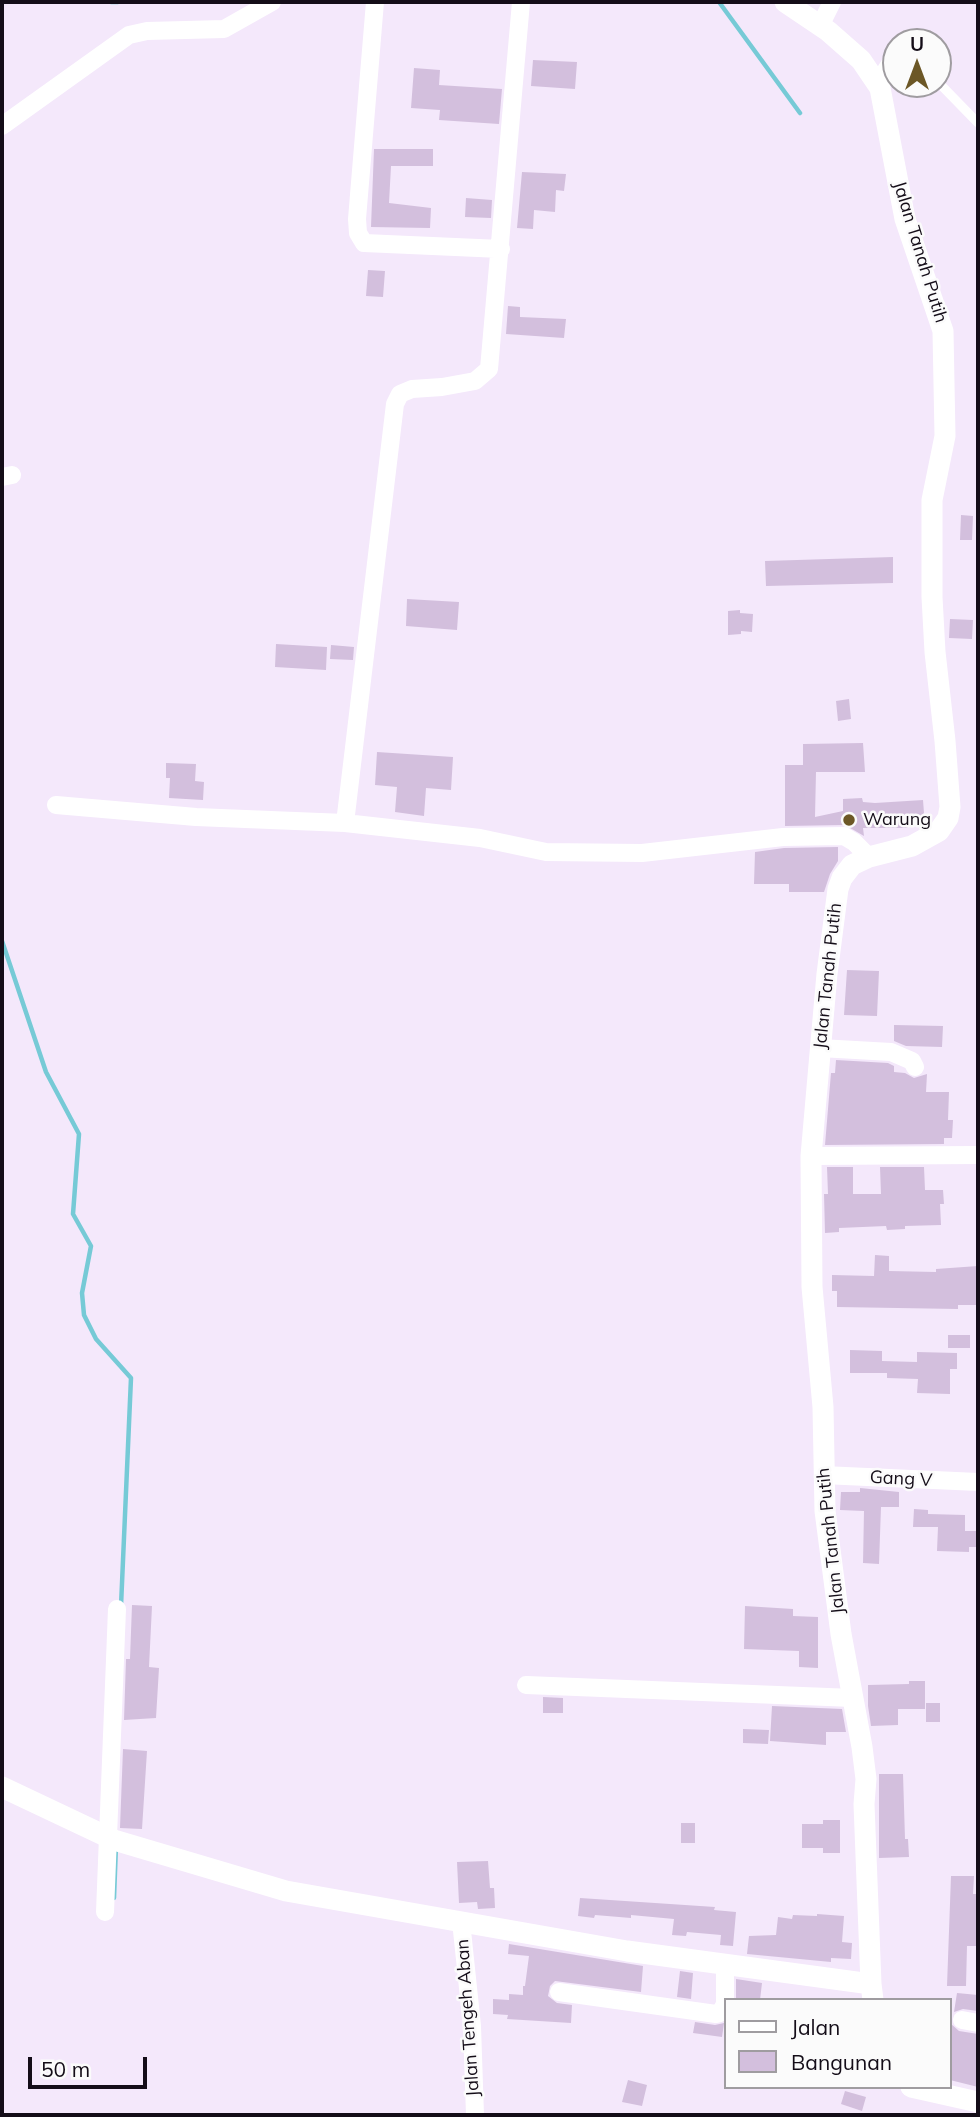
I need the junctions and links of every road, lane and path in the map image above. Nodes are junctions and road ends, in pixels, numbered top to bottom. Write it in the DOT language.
graph roads {
  1 [pos="272,2"];
  2 [pos="375,2"];
  3 [pos="522,2"];
  4 [pos="785,2"];
  5 [pos="832,2"];
  6 [pos="820,26"];
  7 [pos="882,68"];
  8 [pos="874,81"];
  9 [pos="952,96"];
  10 [pos="978,123"];
  11 [pos="2,126"];
  12 [pos="500,249"];
  13 [pos="56,805"];
  14 [pos="345,823"];
  15 [pos="869,856"];
  16 [pos="820,1048"];
  17 [pos="915,1067"];
  18 [pos="978,1155"];
  19 [pos="811,1156"];
  20 [pos="823,1475"];
  21 [pos="978,1482"];
  22 [pos="117,1609"];
  23 [pos="526,1685"];
  24 [pos="853,1699"];
  25 [pos="2,1787"];
  26 [pos="117,1841"];
  27 [pos="105,1912"];
  28 [pos="461,1922"];
  29 [pos="725,1965"];
  30 [pos="559,1992"];
  31 [pos="872,1992"];
  32 [pos="725,1998"];
  33 [pos="724,2006"];
  34 [pos="920,2089"];
  35 [pos="978,2102"];
  36 [pos="475,2115"];
  1 -- 11 [label="street"];
  2 -- 12 [label="street"];
  3 -- 12 [label="street"];
  4 -- 6 [label="street, Jalan Tanah Putih"];
  5 -- 6 [label="street"];
  6 -- 8 [label="street, Jalan Tanah Putih"];
  7 -- 8 [label="lane"];
  8 -- 15 [label="street, Jalan Tanah Putih"];
  9 -- 10 [label="lane"];
  12 -- 14 [label="street"];
  13 -- 14 [label="street"];
  14 -- 15 [label="street"];
  15 -- 16 [label="street, Jalan Tanah Putih"];
  16 -- 17 [label="street"];
  16 -- 19 [label="street, Jalan Tanah Putih"];
  18 -- 19 [label="street"];
  19 -- 20 [label="street, Jalan Tanah Putih"];
  20 -- 21 [label="street, Gang V"];
  20 -- 24 [label="street, Jalan Tanah Putih"];
  22 -- 26 [label="street"];
  23 -- 24 [label="street"];
  24 -- 31 [label="street, Jalan Tanah Putih"];
  25 -- 26 [label="street"];
  26 -- 27 [label="street"];
  26 -- 28 [label="street"];
  28 -- 29 [label="street"];
  28 -- 36 [label="street, Jalan Tengeh Aban"];
  29 -- 31 [label="street"];
  29 -- 32 [label="street"];
  30 -- 33 [label="street"];
  34 -- 35 [label="street"];
}
